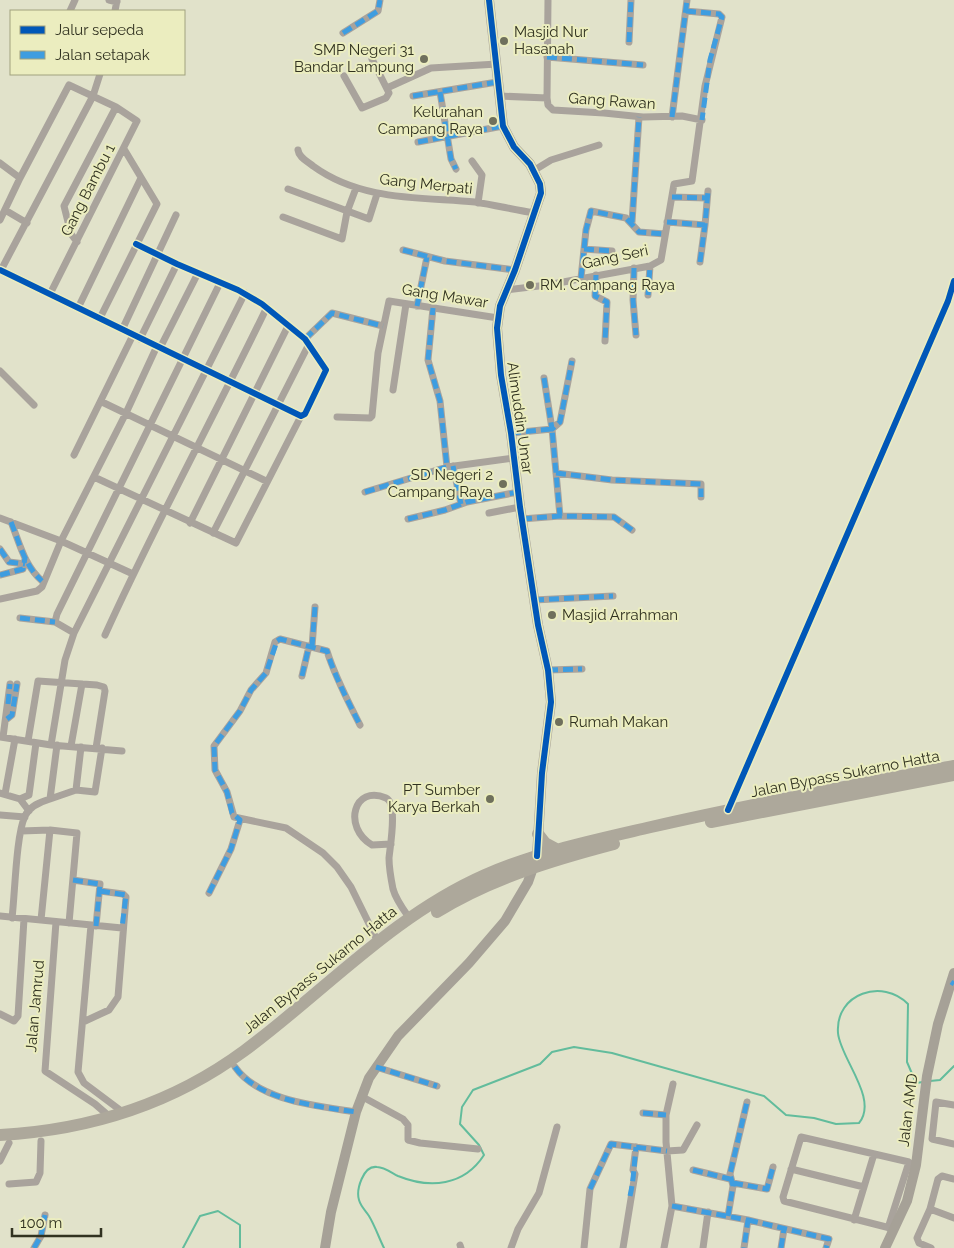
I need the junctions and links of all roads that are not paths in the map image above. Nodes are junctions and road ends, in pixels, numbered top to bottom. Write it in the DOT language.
graph roads {
  1 [pos="380,0"];
  2 [pos="489,0"];
  3 [pos="548,0"];
  4 [pos="631,0"];
  5 [pos="686,0"];
  6 [pos="686,11"];
  7 [pos="343,32"];
  8 [pos="629,42"];
  9 [pos="547,57"];
  10 [pos="372,59"];
  11 [pos="497,64"];
  12 [pos="643,65"];
  13 [pos="100,75"];
  14 [pos="344,76"];
  15 [pos="497,82"];
  16 [pos="387,88"];
  17 [pos="440,92"];
  18 [pos="93,96"];
  19 [pos="413,96"];
  20 [pos="499,96"];
  21 [pos="547,98"];
  22 [pos="116,107"];
  23 [pos="672,116"];
  24 [pos="640,117"];
  25 [pos="702,120"];
  26 [pos="503,126"];
  27 [pos="449,137"];
  28 [pos="418,142"];
  29 [pos="599,145"];
  30 [pos="124,150"];
  31 [pos="298,150"];
  32 [pos="472,161"];
  33 [pos="0,163"];
  34 [pos="456,169"];
  35 [pos="533,171"];
  36 [pos="20,178"];
  37 [pos="141,178"];
  38 [pos="356,188"];
  39 [pos="288,189"];
  40 [pos="377,194"];
  41 [pos="672,197"];
  42 [pos="478,203"];
  43 [pos="5,210"];
  44 [pos="347,212"];
  45 [pos="535,212"];
  46 [pos="176,214"];
  47 [pos="283,218"];
  48 [pos="0,220"];
  49 [pos="632,222"];
  50 [pos="667,222"];
  51 [pos="27,223"];
  52 [pos="706,225"];
  53 [pos="665,234"];
  54 [pos="77,242"];
  55 [pos="136,244"];
  56 [pos="584,249"];
  57 [pos="403,250"];
  58 [pos="612,251"];
  59 [pos="157,256"];
  60 [pos="427,256"];
  61 [pos="700,262"];
  62 [pos="177,264"];
  63 [pos="650,266"];
  64 [pos="634,268"];
  65 [pos="0,270"];
  66 [pos="516,270"];
  67 [pos="198,273"];
  68 [pos="596,275"];
  69 [pos="581,278"];
  70 [pos="954,282"];
  71 [pos="220,283"];
  72 [pos="506,290"];
  73 [pos="245,293"];
  74 [pos="50,294"];
  75 [pos="648,296"];
  76 [pos="406,304"];
  77 [pos="417,306"];
  78 [pos="267,307"];
  79 [pos="78,308"];
  80 [pos="433,308"];
  81 [pos="100,318"];
  82 [pos="498,318"];
  83 [pos="288,326"];
  84 [pos="383,326"];
  85 [pos="122,330"];
  86 [pos="636,335"];
  87 [pos="137,337"];
  88 [pos="605,341"];
  89 [pos="307,342"];
  90 [pos="158,347"];
  91 [pos="183,359"];
  92 [pos="572,361"];
  93 [pos="208,370"];
  94 [pos="0,371"];
  95 [pos="544,378"];
  96 [pos="232,381"];
  97 [pos="393,390"];
  98 [pos="256,394"];
  99 [pos="102,402"];
  100 [pos="280,405"];
  101 [pos="34,406"];
  102 [pos="126,413"];
  103 [pos="301,416"];
  104 [pos="337,417"];
  105 [pos="151,425"];
  106 [pos="552,429"];
  107 [pos="511,433"];
  108 [pos="174,436"];
  109 [pos="198,448"];
  110 [pos="74,455"];
  111 [pos="514,458"];
  112 [pos="221,459"];
  113 [pos="450,467"];
  114 [pos="245,470"];
  115 [pos="556,473"];
  116 [pos="94,477"];
  117 [pos="266,481"];
  118 [pos="119,489"];
  119 [pos="365,492"];
  120 [pos="518,492"];
  121 [pos="700,497"];
  122 [pos="142,500"];
  123 [pos="461,504"];
  124 [pos="520,507"];
  125 [pos="166,511"];
  126 [pos="489,513"];
  127 [pos="560,516"];
  128 [pos="0,518"];
  129 [pos="408,519"];
  130 [pos="522,519"];
  131 [pos="11,522"];
  132 [pos="190,523"];
  133 [pos="632,530"];
  134 [pos="213,534"];
  135 [pos="61,541"];
  136 [pos="0,549"];
  137 [pos="86,552"];
  138 [pos="9,562"];
  139 [pos="108,563"];
  140 [pos="24,564"];
  141 [pos="12,572"];
  142 [pos="132,574"];
  143 [pos="0,575"];
  144 [pos="35,575"];
  145 [pos="42,581"];
  146 [pos="612,596"];
  147 [pos="0,599"];
  148 [pos="534,600"];
  149 [pos="315,607"];
  150 [pos="20,618"];
  151 [pos="55,622"];
  152 [pos="74,633"];
  153 [pos="105,635"];
  154 [pos="310,646"];
  155 [pos="582,669"];
  156 [pos="548,670"];
  157 [pos="302,676"];
  158 [pos="61,683"];
  159 [pos="14,684"];
  160 [pos="82,684"];
  161 [pos="360,725"];
  162 [pos="2,737"];
  163 [pos="15,739"];
  164 [pos="28,741"];
  165 [pos="36,742"];
  166 [pos="54,745"];
  167 [pos="71,746"];
  168 [pos="81,747"];
  169 [pos="99,748"];
  170 [pos="122,751"];
  171 [pos="954,766"];
  172 [pos="938,774"];
  173 [pos="954,775"];
  174 [pos="914,779"];
  175 [pos="76,790"];
  176 [pos="3,794"];
  177 [pos="24,798"];
  178 [pos="50,799"];
  179 [pos="39,803"];
  180 [pos="728,810"];
  181 [pos="0,814"];
  182 [pos="27,814"];
  183 [pos="240,820"];
  184 [pos="50,830"];
  185 [pos="21,831"];
  186 [pos="538,834"];
  187 [pos="391,844"];
  188 [pos="558,850"];
  189 [pos="535,862"];
  190 [pos="74,880"];
  191 [pos="486,880"];
  192 [pos="100,891"];
  193 [pos="209,893"];
  194 [pos="0,916"];
  195 [pos="12,918"];
  196 [pos="24,919"];
  197 [pos="410,919"];
  198 [pos="41,920"];
  199 [pos="56,922"];
  200 [pos="69,923"];
  201 [pos="94,926"];
  202 [pos="122,928"];
  203 [pos="378,942"];
  204 [pos="953,980"];
  205 [pos="319,994"];
  206 [pos="0,1014"];
  207 [pos="83,1022"];
  208 [pos="235,1067"];
  209 [pos="376,1067"];
  210 [pos="673,1084"];
  211 [pos="437,1086"];
  212 [pos="361,1096"];
  213 [pos="747,1102"];
  214 [pos="954,1104"];
  215 [pos="356,1112"];
  216 [pos="124,1113"];
  217 [pos="643,1113"];
  218 [pos="666,1115"];
  219 [pos="110,1118"];
  220 [pos="697,1125"];
  221 [pos="557,1127"];
  222 [pos="3,1141"];
  223 [pos="41,1141"];
  224 [pos="954,1144"];
  225 [pos="636,1147"];
  226 [pos="478,1149"];
  227 [pos="667,1151"];
  228 [pos="874,1154"];
  229 [pos="0,1162"];
  230 [pos="773,1167"];
  231 [pos="792,1169"];
  232 [pos="693,1170"];
  233 [pos="954,1179"];
  234 [pos="732,1181"];
  235 [pos="8,1184"];
  236 [pos="864,1187"];
  237 [pos="672,1206"];
  238 [pos="930,1209"];
  239 [pos="708,1212"];
  240 [pos="46,1215"];
  241 [pos="728,1216"];
  242 [pos="954,1218"];
  243 [pos="748,1220"];
  244 [pos="854,1220"];
  245 [pos="891,1228"];
  246 [pos="784,1229"];
  247 [pos="34,1248"];
  248 [pos="325,1248"];
  249 [pos="511,1248"];
  250 [pos="584,1248"];
  251 [pos="623,1248"];
  252 [pos="664,1248"];
  253 [pos="703,1248"];
  254 [pos="744,1248"];
  255 [pos="781,1248"];
  256 [pos="826,1248"];
  257 [pos="885,1248"];
  258 [pos="931,1248"];
  1 -- 7 [label="street"];
  2 -- 11 [label="street, Alimuddin Umar"];
  3 -- 9 [label="street"];
  4 -- 8 [label="street"];
  5 -- 6 [label="street"];
  6 -- 23 [label="street"];
  6 -- 25 [label="street"];
  9 -- 12 [label="street"];
  9 -- 21 [label="street"];
  10 -- 16 [label="street"];
  11 -- 15 [label="street, Alimuddin Umar"];
  11 -- 16 [label="street"];
  13 -- 18 [label="street"];
  14 -- 16 [label="street"];
  15 -- 17 [label="street"];
  15 -- 20 [label="street, Alimuddin Umar"];
  17 -- 19 [label="street"];
  17 -- 27 [label="street"];
  18 -- 22 [label="street"];
  18 -- 36 [label="street"];
  18 -- 51 [label="street"];
  20 -- 21 [label="street, Gang Rawan"];
  20 -- 26 [label="street, Alimuddin Umar"];
  21 -- 24 [label="street, Gang Rawan"];
  22 -- 30 [label="street, Gang Bambu 1"];
  22 -- 54 [label="street"];
  23 -- 24 [label="street, Gang Rawan"];
  23 -- 25 [label="street, Gang Rawan"];
  24 -- 49 [label="street"];
  25 -- 41 [label="street"];
  26 -- 27 [label="street"];
  26 -- 35 [label="street, Alimuddin Umar"];
  27 -- 28 [label="street"];
  27 -- 34 [label="street"];
  29 -- 35 [label="street"];
  30 -- 37 [label="street"];
  30 -- 54 [label="street, Gang Bambu 1"];
  31 -- 38 [label="street, Gang Merpati"];
  32 -- 42 [label="street"];
  33 -- 36 [label="street"];
  35 -- 45 [label="street, Alimuddin Umar"];
  36 -- 43 [label="street"];
  37 -- 55 [label="street"];
  37 -- 79 [label="street"];
  38 -- 40 [label="street, Gang Merpati"];
  38 -- 44 [label="street"];
  39 -- 44 [label="street"];
  40 -- 42 [label="street, Gang Merpati"];
  40 -- 44 [label="street"];
  41 -- 50 [label="street, Gang Seri"];
  41 -- 52 [label="street"];
  42 -- 45 [label="street, Gang Merpati"];
  43 -- 48 [label="street"];
  43 -- 51 [label="street"];
  44 -- 47 [label="street"];
  45 -- 66 [label="street, Alimuddin Umar"];
  46 -- 59 [label="street"];
  49 -- 53 [label="street"];
  49 -- 56 [label="street"];
  50 -- 52 [label="street"];
  50 -- 53 [label="street, Gang Seri"];
  51 -- 65 [label="street"];
  52 -- 61 [label="street"];
  53 -- 63 [label="street, Gang Seri"];
  54 -- 74 [label="street, Gang Bambu 1"];
  55 -- 59 [label="street"];
  55 -- 81 [label="street"];
  56 -- 58 [label="street"];
  56 -- 69 [label="street"];
  57 -- 60 [label="street"];
  59 -- 62 [label="street"];
  59 -- 85 [label="street"];
  60 -- 66 [label="street"];
  60 -- 77 [label="street"];
  62 -- 67 [label="street"];
  62 -- 87 [label="street"];
  63 -- 64 [label="street, Gang Seri"];
  63 -- 75 [label="street"];
  64 -- 68 [label="street, Gang Seri"];
  64 -- 86 [label="street"];
  65 -- 74 [label="street"];
  66 -- 72 [label="street, Alimuddin Umar"];
  67 -- 71 [label="street"];
  67 -- 90 [label="street"];
  68 -- 69 [label="street, Gang Seri"];
  68 -- 88 [label="street"];
  69 -- 72 [label="street, Gang Seri"];
  70 -- 180 [label="street"];
  71 -- 73 [label="street"];
  71 -- 91 [label="street"];
  72 -- 82 [label="street, Alimuddin Umar"];
  73 -- 78 [label="street"];
  73 -- 93 [label="street"];
  74 -- 79 [label="street"];
  76 -- 77 [label="street, Gang Mawar"];
  76 -- 84 [label="street, Gang Mawar"];
  76 -- 97 [label="street"];
  77 -- 80 [label="street, Gang Mawar"];
  78 -- 83 [label="street"];
  78 -- 96 [label="street"];
  79 -- 81 [label="street"];
  80 -- 82 [label="street, Gang Mawar"];
  80 -- 113 [label="street"];
  81 -- 85 [label="street"];
  82 -- 107 [label="street, Alimuddin Umar"];
  83 -- 89 [label="street"];
  83 -- 98 [label="street"];
  84 -- 89 [label="street"];
  84 -- 104 [label="street"];
  85 -- 87 [label="street"];
  87 -- 90 [label="street"];
  87 -- 99 [label="street"];
  89 -- 100 [label="street"];
  89 -- 103 [label="street"];
  90 -- 91 [label="street"];
  90 -- 102 [label="street"];
  91 -- 93 [label="street"];
  91 -- 105 [label="street"];
  92 -- 106 [label="street"];
  93 -- 96 [label="street"];
  93 -- 108 [label="street"];
  94 -- 101 [label="street"];
  95 -- 106 [label="street"];
  96 -- 98 [label="street"];
  96 -- 109 [label="street"];
  98 -- 100 [label="street"];
  98 -- 112 [label="street"];
  99 -- 102 [label="street"];
  99 -- 110 [label="street"];
  100 -- 103 [label="street"];
  100 -- 114 [label="street"];
  102 -- 105 [label="street"];
  102 -- 116 [label="street"];
  103 -- 117 [label="street"];
  105 -- 108 [label="street"];
  105 -- 118 [label="street"];
  106 -- 107 [label="street"];
  106 -- 115 [label="street"];
  107 -- 111 [label="street, Alimuddin Umar"];
  108 -- 109 [label="street"];
  108 -- 122 [label="street"];
  109 -- 112 [label="street"];
  109 -- 125 [label="street"];
  111 -- 113 [label="street"];
  111 -- 120 [label="street, Alimuddin Umar"];
  112 -- 114 [label="street"];
  112 -- 132 [label="street"];
  113 -- 119 [label="street"];
  113 -- 123 [label="street"];
  114 -- 117 [label="street"];
  114 -- 134 [label="street"];
  115 -- 121 [label="street"];
  115 -- 127 [label="street"];
  116 -- 118 [label="street"];
  116 -- 135 [label="street"];
  117 -- 134 [label="street"];
  118 -- 122 [label="street"];
  118 -- 137 [label="street"];
  120 -- 123 [label="street"];
  120 -- 124 [label="street, Alimuddin Umar"];
  122 -- 125 [label="street"];
  122 -- 139 [label="street"];
  123 -- 129 [label="street"];
  124 -- 126 [label="street"];
  124 -- 130 [label="street, Alimuddin Umar"];
  125 -- 132 [label="street"];
  125 -- 142 [label="street"];
  127 -- 130 [label="street"];
  127 -- 133 [label="street"];
  128 -- 131 [label="street"];
  130 -- 148 [label="street, Alimuddin Umar"];
  131 -- 135 [label="street"];
  131 -- 140 [label="street"];
  132 -- 134 [label="street"];
  135 -- 137 [label="street"];
  135 -- 145 [label="street"];
  136 -- 138 [label="street"];
  137 -- 139 [label="street"];
  137 -- 151 [label="street"];
  138 -- 140 [label="street"];
  138 -- 141 [label="street"];
  139 -- 142 [label="street"];
  139 -- 152 [label="street"];
  140 -- 141 [label="street"];
  140 -- 144 [label="street"];
  140 -- 144 [label="street"];
  141 -- 143 [label="street"];
  142 -- 153 [label="street"];
  144 -- 145 [label="street"];
  145 -- 147 [label="street"];
  146 -- 148 [label="street"];
  148 -- 156 [label="street, Alimuddin Umar"];
  149 -- 154 [label="street"];
  150 -- 151 [label="street"];
  151 -- 152 [label="street"];
  152 -- 158 [label="street"];
  154 -- 157 [label="street"];
  154 -- 161 [label="street"];
  154 -- 183 [label="street"];
  155 -- 156 [label="street"];
  156 -- 186 [label="street, Alimuddin Umar"];
  158 -- 160 [label="street"];
  158 -- 164 [label="street"];
  158 -- 166 [label="street"];
  159 -- 162 [label="street"];
  160 -- 167 [label="street"];
  160 -- 169 [label="street"];
  162 -- 163 [label="street"];
  163 -- 164 [label="street"];
  163 -- 176 [label="street"];
  164 -- 165 [label="street"];
  165 -- 166 [label="street"];
  165 -- 177 [label="street"];
  166 -- 167 [label="street"];
  166 -- 178 [label="street"];
  167 -- 168 [label="street"];
  168 -- 169 [label="street"];
  168 -- 175 [label="street"];
  169 -- 170 [label="street"];
  169 -- 175 [label="street"];
  171 -- 172 [label="highway, Jalan Bypass Sukarno Hatta"];
  172 -- 173 [label="highway, Jalan Bypass Sukarno Hatta"];
  172 -- 174 [label="highway, Jalan Bypass Sukarno Hatta"];
  174 -- 180 [label="highway, Jalan Bypass Sukarno Hatta"];
  174 -- 189 [label="highway, Jalan Bypass Sukarno Hatta"];
  175 -- 178 [label="street"];
  176 -- 177 [label="street"];
  177 -- 179 [label="street"];
  177 -- 182 [label="street"];
  178 -- 179 [label="street"];
  179 -- 182 [label="street"];
  180 -- 188 [label="highway, Jalan Bypass Sukarno Hatta"];
  181 -- 182 [label="street"];
  182 -- 185 [label="street"];
  183 -- 193 [label="street"];
  183 -- 203 [label="street"];
  184 -- 185 [label="street"];
  184 -- 190 [label="street"];
  184 -- 198 [label="street"];
  185 -- 195 [label="street"];
  186 -- 188 [label="highway"];
  186 -- 189 [label="street, Alimuddin Umar"];
  187 -- 187 [label="street"];
  187 -- 197 [label="street"];
  188 -- 189 [label="highway, Jalan Bypass Sukarno Hatta"];
  189 -- 191 [label="highway, Jalan Bypass Sukarno Hatta"];
  189 -- 209 [label="street"];
  190 -- 192 [label="street"];
  190 -- 200 [label="street"];
  191 -- 197 [label="highway, Jalan Bypass Sukarno Hatta"];
  191 -- 205 [label="highway, Jalan Bypass Sukarno Hatta"];
  192 -- 201 [label="street"];
  192 -- 202 [label="street"];
  194 -- 195 [label="street"];
  195 -- 196 [label="street"];
  196 -- 198 [label="street"];
  196 -- 206 [label="street"];
  197 -- 203 [label="highway, Jalan Bypass Sukarno Hatta"];
  198 -- 199 [label="street"];
  199 -- 200 [label="street"];
  199 -- 219 [label="street, Jalan Jamrud"];
  200 -- 201 [label="street"];
  201 -- 202 [label="street"];
  201 -- 207 [label="street"];
  202 -- 207 [label="street"];
  203 -- 205 [label="highway, Jalan Bypass Sukarno Hatta"];
  204 -- 245 [label="street, Jalan AMD"];
  205 -- 208 [label="highway, Jalan Bypass Sukarno Hatta"];
  205 -- 216 [label="highway, Jalan Bypass Sukarno Hatta"];
  207 -- 216 [label="street"];
  208 -- 215 [label="street"];
  208 -- 223 [label="highway, Jalan Bypass Sukarno Hatta"];
  209 -- 211 [label="street"];
  209 -- 212 [label="street"];
  210 -- 218 [label="street"];
  212 -- 215 [label="street"];
  212 -- 226 [label="street"];
  213 -- 234 [label="street"];
  214 -- 224 [label="street"];
  215 -- 248 [label="street"];
  216 -- 219 [label="highway, Jalan Bypass Sukarno Hatta"];
  217 -- 218 [label="street"];
  218 -- 227 [label="street"];
  219 -- 222 [label="highway, Jalan Bypass Sukarno Hatta"];
  220 -- 227 [label="street"];
  221 -- 249 [label="street"];
  222 -- 223 [label="highway, Jalan Bypass Sukarno Hatta"];
  222 -- 229 [label="street"];
  223 -- 235 [label="street"];
  225 -- 227 [label="street"];
  225 -- 250 [label="street"];
  225 -- 251 [label="street"];
  227 -- 237 [label="street"];
  228 -- 231 [label="street"];
  228 -- 236 [label="street"];
  228 -- 245 [label="street"];
  230 -- 234 [label="street"];
  231 -- 236 [label="street"];
  231 -- 244 [label="street"];
  232 -- 234 [label="street"];
  233 -- 238 [label="street"];
  234 -- 241 [label="street"];
  236 -- 244 [label="street"];
  237 -- 239 [label="street"];
  237 -- 252 [label="street"];
  238 -- 242 [label="street"];
  238 -- 258 [label="street"];
  239 -- 241 [label="street"];
  239 -- 253 [label="street"];
  240 -- 247 [label="street"];
  241 -- 243 [label="street"];
  243 -- 246 [label="street"];
  243 -- 254 [label="street"];
  244 -- 245 [label="street"];
  245 -- 257 [label="street, Jalan AMD"];
  246 -- 255 [label="street"];
  246 -- 256 [label="street"];
}
